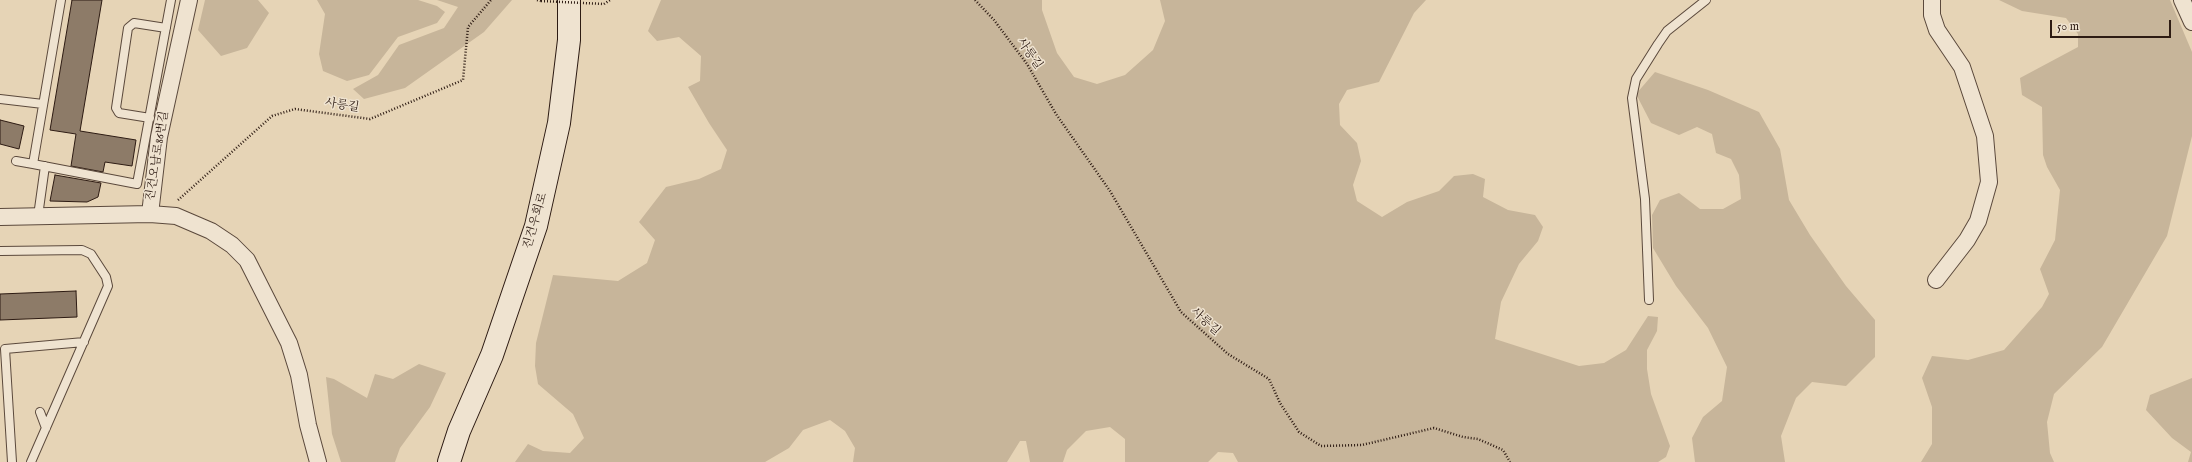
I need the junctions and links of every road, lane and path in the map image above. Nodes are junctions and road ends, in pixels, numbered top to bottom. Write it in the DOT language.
graph roads {
  1 [pos="61,0"];
  2 [pos="171,0"];
  3 [pos="189,0"];
  4 [pos="491,0"];
  5 [pos="537,0"];
  6 [pos="569,0"];
  7 [pos="610,0"];
  8 [pos="975,0"];
  9 [pos="1706,0"];
  10 [pos="1932,0"];
  11 [pos="2182,0"];
  12 [pos="2192,22"];
  13 [pos="166,28"];
  14 [pos="0,99"];
  15 [pos="43,104"];
  16 [pos="150,118"];
  17 [pos="16,161"];
  18 [pos="33,164"];
  19 [pos="46,166"];
  20 [pos="155,214"];
  21 [pos="38,216"];
  22 [pos="0,217"];
  23 [pos="0,251"];
  24 [pos="1936,280"];
  25 [pos="1649,300"];
  26 [pos="84,342"];
  27 [pos="40,412"];
  28 [pos="46,428"];
  29 [pos="459,431"];
  30 [pos="12,462"];
  31 [pos="31,462"];
  32 [pos="318,462"];
  33 [pos="441,462"];
  34 [pos="450,462"];
  35 [pos="1510,462"];
  1 -- 15 [label="lane"];
  2 -- 13 [label="lane"];
  3 -- 20 [label="street, 진건오남로86번길"];
  4 -- 20 [label="path, 사릉길"];
  5 -- 7 [label="path, bridge"];
  6 -- 29 [label="main road, 진건우회로"];
  8 -- 35 [label="path, 사릉길"];
  9 -- 25 [label="lane"];
  10 -- 24 [label="street"];
  11 -- 12 [label="street"];
  13 -- 16 [label="lane"];
  13 -- 16 [label="lane"];
  14 -- 15 [label="lane"];
  15 -- 18 [label="lane"];
  16 -- 19 [label="lane"];
  17 -- 18 [label="lane"];
  18 -- 19 [label="lane"];
  19 -- 21 [label="lane"];
  20 -- 21 [label="street, 진건오남로86번길"];
  20 -- 32 [label="street"];
  21 -- 22 [label="street, 진건오남로86번길"];
  23 -- 26 [label="lane"];
  26 -- 28 [label="lane"];
  26 -- 30 [label="lane"];
  27 -- 28 [label="lane"];
  28 -- 31 [label="lane"];
  29 -- 33 [label="main road, 진건우회로"];
  29 -- 34 [label="main road, 진건우회로"];
}
